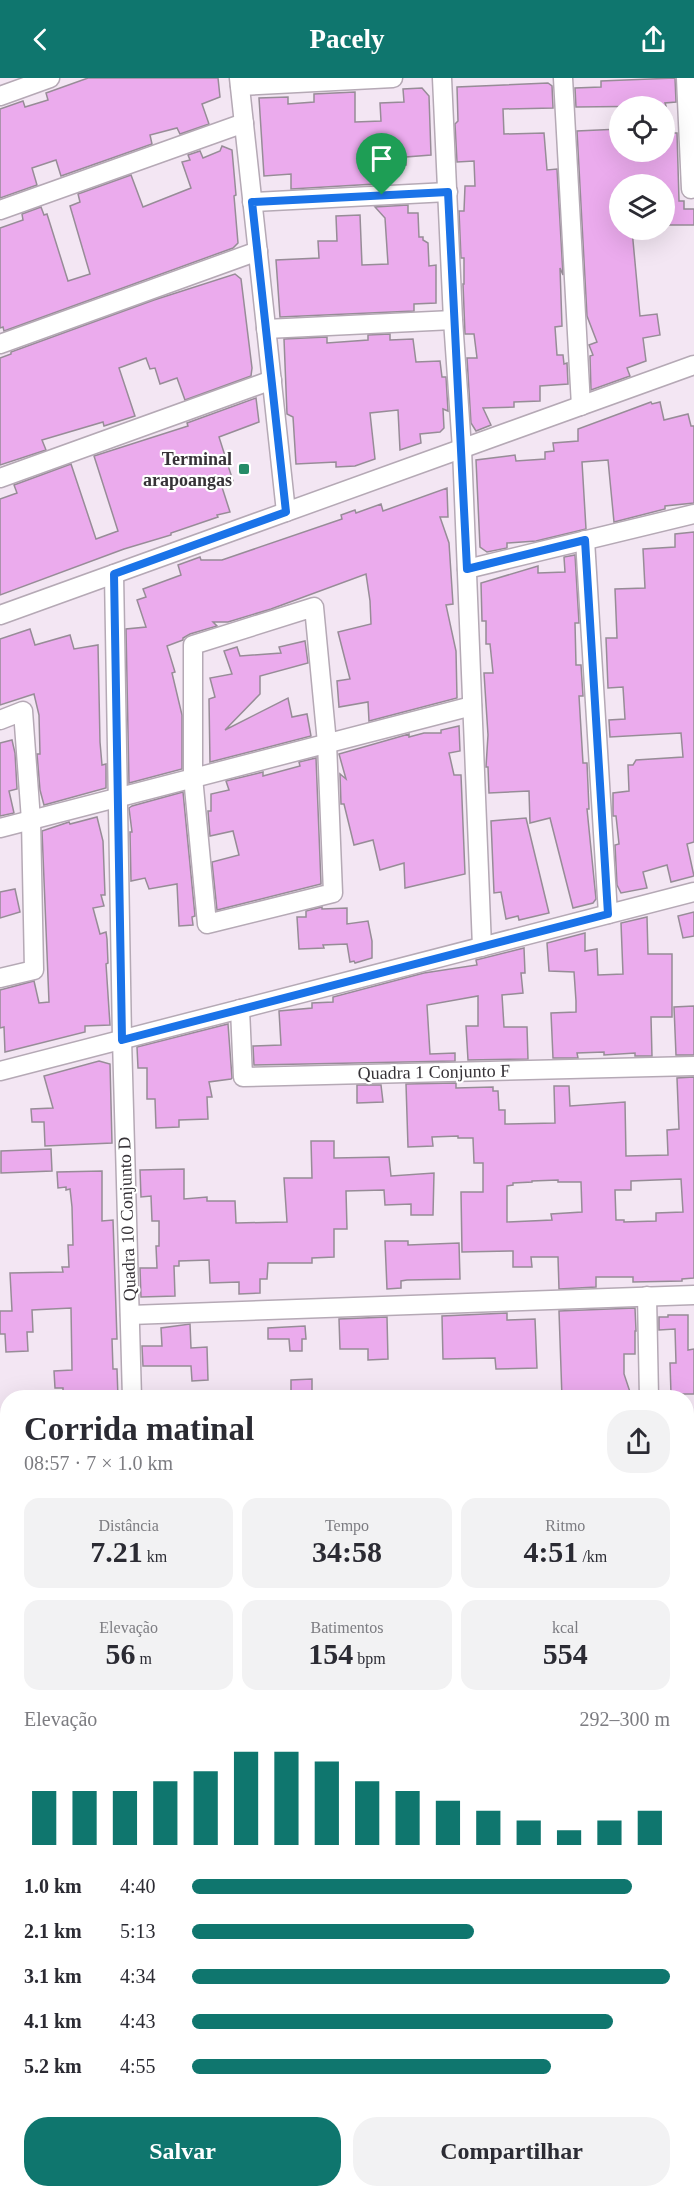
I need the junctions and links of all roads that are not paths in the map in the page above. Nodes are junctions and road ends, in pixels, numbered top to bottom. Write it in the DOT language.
graph roads {
  1 [pos="50,78"];
  2 [pos="393,78"];
  3 [pos="442,78"];
  4 [pos="563,78"];
  5 [pos="686,78"];
  6 [pos="239,82"];
  7 [pos="0,96"];
  8 [pos="244,123"];
  9 [pos="691,189"];
  10 [pos="448,192"];
  11 [pos="252,202"];
  12 [pos="0,210"];
  13 [pos="258,251"];
  14 [pos="453,320"];
  15 [pos="266,329"];
  16 [pos="0,344"];
  17 [pos="694,365"];
  18 [pos="272,380"];
  19 [pos="581,406"];
  20 [pos="462,448"];
  21 [pos="0,478"];
  22 [pos="286,512"];
  23 [pos="694,514"];
  24 [pos="585,540"];
  25 [pos="467,569"];
  26 [pos="114,574"];
  27 [pos="0,615"];
  28 [pos="472,706"];
  29 [pos="0,720"];
  30 [pos="327,743"];
  31 [pos="193,777"];
  32 [pos="118,796"];
  33 [pos="31,820"];
  34 [pos="0,828"];
  35 [pos="694,892"];
  36 [pos="608,914"];
  37 [pos="482,947"];
  38 [pos="0,978"];
  39 [pos="240,1009"];
  40 [pos="122,1040"];
  41 [pos="694,1066"];
  42 [pos="0,1071"];
  43 [pos="694,1295"];
  44 [pos="647,1296"];
  45 [pos="130,1315"];
  46 [pos="132,1390"];
  47 [pos="649,1390"];
  1 -- 7 [label="street"];
  2 -- 6 [label="street"];
  3 -- 10 [label="street"];
  4 -- 19 [label="street"];
  5 -- 9 [label="street"];
  6 -- 8 [label="street"];
  8 -- 11 [label="street"];
  8 -- 12 [label="street"];
  10 -- 11 [label="street"];
  10 -- 14 [label="street"];
  11 -- 13 [label="street"];
  13 -- 15 [label="street"];
  13 -- 16 [label="street"];
  14 -- 15 [label="street"];
  14 -- 20 [label="street"];
  15 -- 18 [label="street"];
  17 -- 19 [label="street"];
  18 -- 21 [label="street"];
  18 -- 22 [label="street"];
  19 -- 20 [label="street"];
  20 -- 22 [label="street"];
  20 -- 25 [label="street"];
  22 -- 26 [label="street"];
  23 -- 24 [label="street"];
  24 -- 25 [label="street"];
  24 -- 36 [label="street"];
  25 -- 28 [label="street"];
  26 -- 27 [label="street"];
  26 -- 32 [label="street, Quadra 10 Conjunto D"];
  28 -- 30 [label="street"];
  28 -- 37 [label="street"];
  29 -- 33 [label="street"];
  30 -- 31 [label="street"];
  30 -- 31 [label="street"];
  30 -- 31 [label="street"];
  31 -- 32 [label="street"];
  32 -- 33 [label="street"];
  32 -- 40 [label="street, Quadra 10 Conjunto D"];
  33 -- 34 [label="street"];
  33 -- 38 [label="street"];
  35 -- 36 [label="street"];
  36 -- 37 [label="street"];
  37 -- 39 [label="street"];
  39 -- 40 [label="street"];
  39 -- 41 [label="street, Quadra 1 Conjunto F"];
  40 -- 42 [label="street"];
  40 -- 45 [label="street, Quadra 10 Conjunto D"];
  43 -- 44 [label="street"];
  44 -- 45 [label="street"];
  44 -- 47 [label="street"];
  45 -- 46 [label="street, Quadra 10 Conjunto D"];
}
